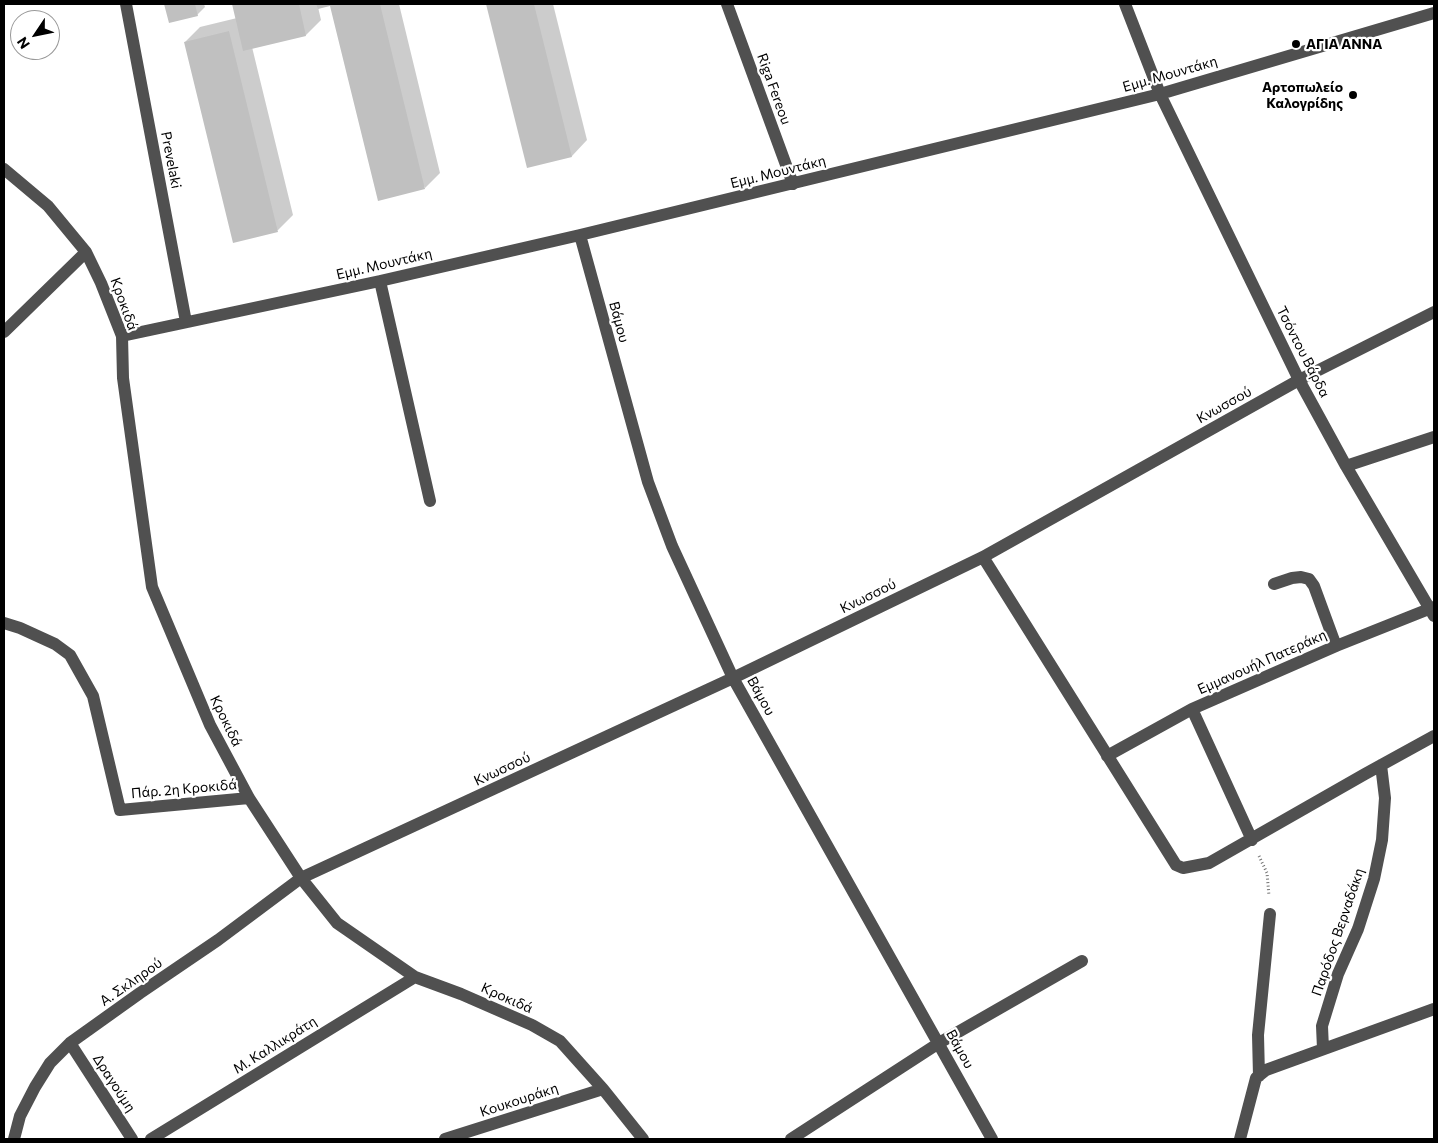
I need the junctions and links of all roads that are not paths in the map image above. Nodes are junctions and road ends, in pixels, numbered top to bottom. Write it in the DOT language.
graph roads {
  1 [pos="126,4"];
  2 [pos="727,4"];
  3 [pos="1124,4"];
  4 [pos="1434,13"];
  5 [pos="1160,94"];
  6 [pos="4,170"];
  7 [pos="793,184"];
  8 [pos="580,235"];
  9 [pos="86,252"];
  10 [pos="380,281"];
  11 [pos="1434,312"];
  12 [pos="186,322"];
  13 [pos="4,332"];
  14 [pos="122,336"];
  15 [pos="1299,380"];
  16 [pos="1434,437"];
  17 [pos="1346,466"];
  18 [pos="430,501"];
  19 [pos="983,557"];
  20 [pos="1274,584"];
  21 [pos="1433,610"];
  22 [pos="4,623"];
  23 [pos="1336,646"];
  24 [pos="733,678"];
  25 [pos="1192,709"];
  26 [pos="1434,736"];
  27 [pos="1107,756"];
  28 [pos="1381,765"];
  29 [pos="249,798"];
  30 [pos="1252,840"];
  31 [pos="301,878"];
  32 [pos="1270,914"];
  33 [pos="1082,961"];
  34 [pos="415,976"];
  35 [pos="1434,1009"];
  36 [pos="70,1043"];
  37 [pos="939,1043"];
  38 [pos="1324,1049"];
  39 [pos="1259,1076"];
  40 [pos="603,1089"];
  41 [pos="14,1139"];
  42 [pos="132,1139"];
  43 [pos="151,1139"];
  44 [pos="445,1139"];
  45 [pos="643,1139"];
  46 [pos="791,1139"];
  47 [pos="992,1139"];
  48 [pos="1240,1139"];
  1 -- 12 [label="street, Prevelaki"];
  2 -- 7 [label="street, Riga Fereou"];
  3 -- 5 [label="street, Τσόντου Βάρδα"];
  4 -- 5 [label="street, Εμμ. Μουντάκη"];
  5 -- 7 [label="street, Εμμ. Μουντάκη"];
  5 -- 15 [label="street, Τσόντου Βάρδα"];
  6 -- 9 [label="street, Κροκιδά"];
  7 -- 8 [label="street, Εμμ. Μουντάκη"];
  8 -- 10 [label="street, Εμμ. Μουντάκη"];
  8 -- 24 [label="street, Βάμου"];
  9 -- 13 [label="street"];
  9 -- 14 [label="street, Κροκιδά"];
  10 -- 12 [label="street, Εμμ. Μουντάκη"];
  10 -- 18 [label="street"];
  11 -- 15 [label="street, Κνωσσού"];
  12 -- 14 [label="street, Εμμ. Μουντάκη"];
  14 -- 29 [label="street, Κροκιδά"];
  15 -- 17 [label="street, Τσόντου Βάρδα"];
  15 -- 19 [label="street, Κνωσσού"];
  16 -- 17 [label="street"];
  17 -- 21 [label="street, Τσόντου Βάρδα"];
  19 -- 24 [label="street, Κνωσσού"];
  19 -- 27 [label="street"];
  20 -- 23 [label="street"];
  21 -- 23 [label="street, Εμμανουήλ Πατεράκη"];
  22 -- 29 [label="street, Πάρ. 2η Κροκιδά"];
  23 -- 25 [label="street, Εμμανουήλ Πατεράκη"];
  24 -- 31 [label="street, Κνωσσού"];
  24 -- 37 [label="street, Βάμου"];
  25 -- 27 [label="street, Εμμανουήλ Πατεράκη"];
  25 -- 30 [label="street"];
  26 -- 28 [label="street"];
  27 -- 30 [label="street"];
  28 -- 30 [label="street"];
  28 -- 38 [label="street, Παρόδος Βερναδάκη"];
  29 -- 31 [label="street, Κροκιδά"];
  31 -- 34 [label="street, Κροκιδά"];
  31 -- 36 [label="street, Α. Σκληρού"];
  32 -- 39 [label="street"];
  33 -- 37 [label="street"];
  34 -- 40 [label="street, Κροκιδά"];
  34 -- 43 [label="street, Μ. Καλλικράτη"];
  35 -- 38 [label="street"];
  36 -- 41 [label="street, Α. Σκληρού"];
  36 -- 42 [label="street, Δραγούμη"];
  37 -- 46 [label="street"];
  37 -- 47 [label="street, Βάμου"];
  38 -- 39 [label="street"];
  39 -- 48 [label="street"];
  40 -- 44 [label="street, Κουκουράκη"];
  40 -- 45 [label="street, Κροκιδά"];
}
